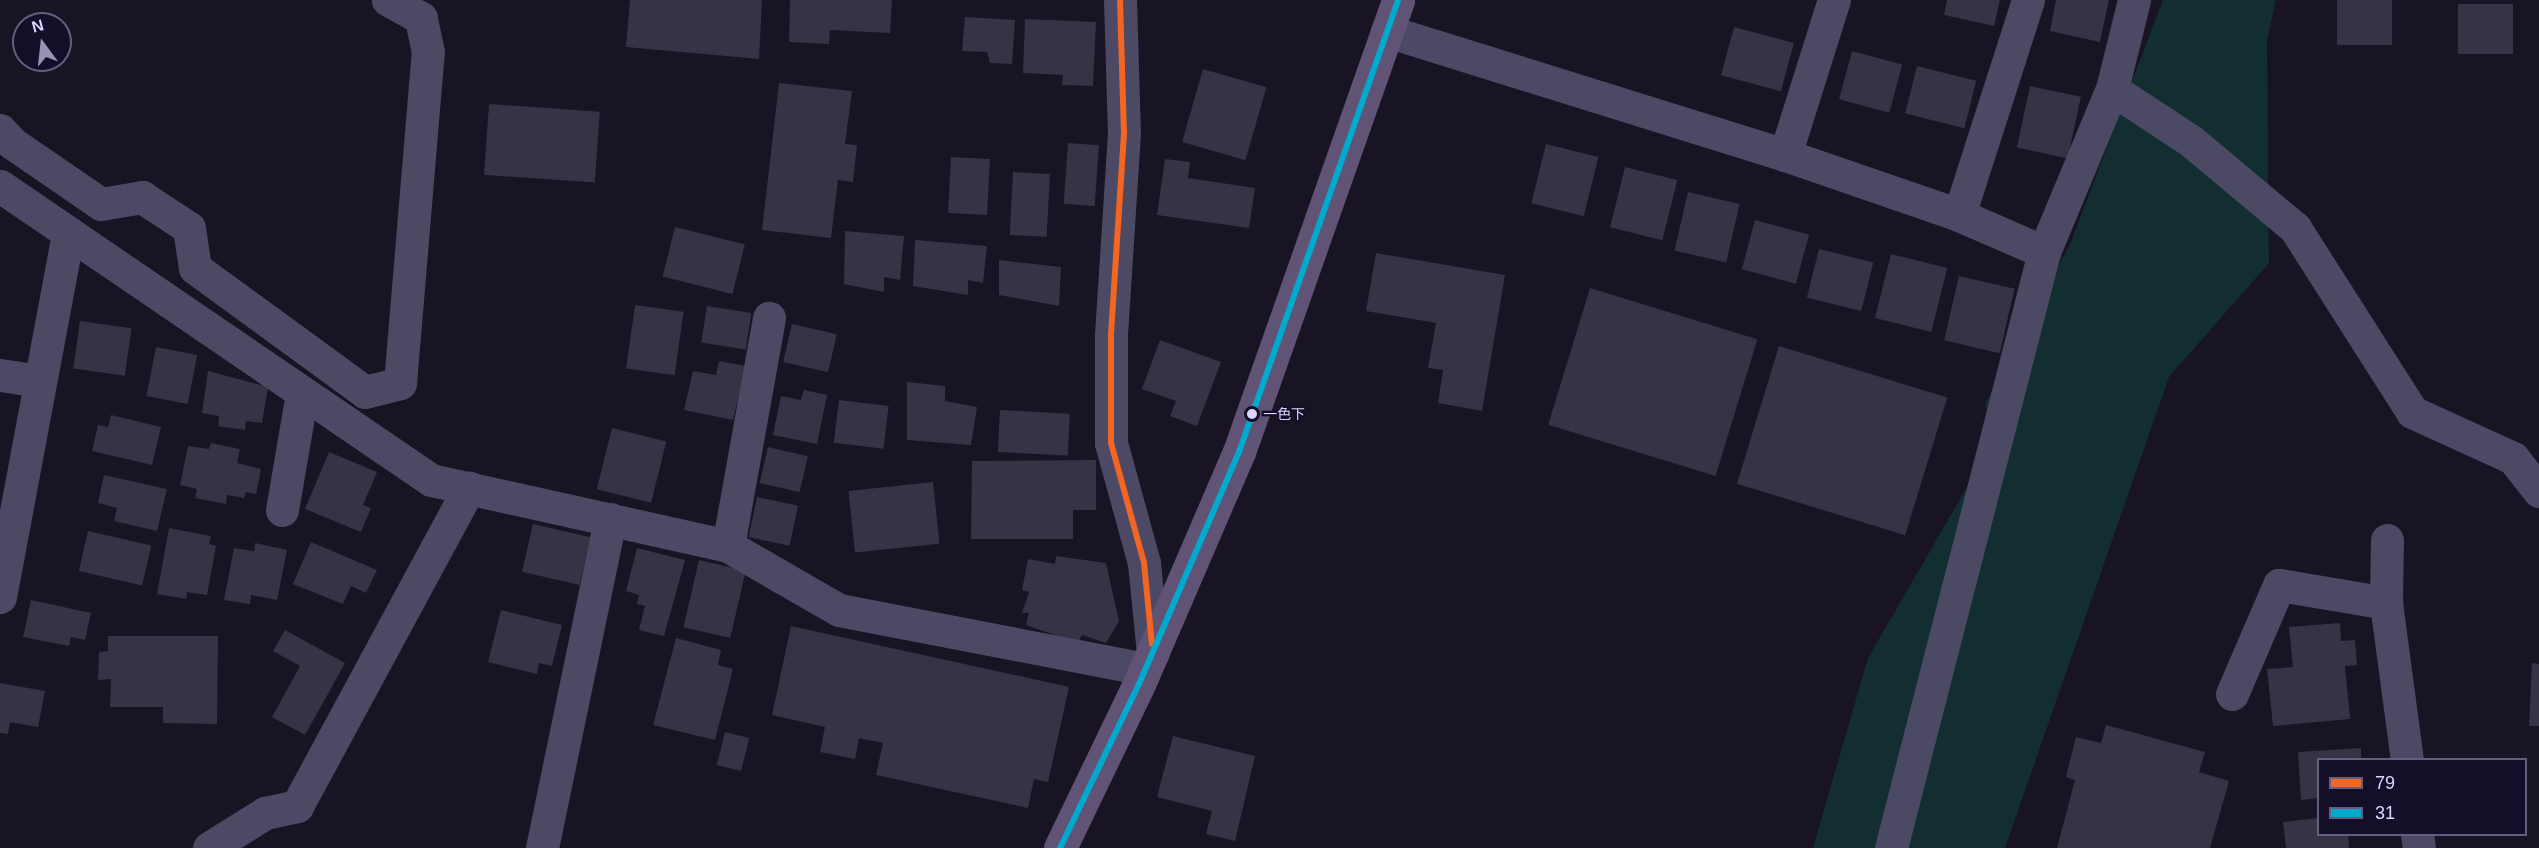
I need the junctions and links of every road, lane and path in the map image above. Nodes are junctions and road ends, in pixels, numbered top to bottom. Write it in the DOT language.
graph roads {
  1 [pos="388,0"];
  2 [pos="1120,0"];
  3 [pos="1398,0"];
  4 [pos="1834,0"];
  5 [pos="2028,0"];
  6 [pos="2134,0"];
  7 [pos="1387,31"];
  8 [pos="2112,89"];
  9 [pos="0,130"];
  10 [pos="1785,155"];
  11 [pos="0,186"];
  12 [pos="1959,215"];
  13 [pos="68,232"];
  14 [pos="2044,252"];
  15 [pos="769,318"];
  16 [pos="0,375"];
  17 [pos="40,381"];
  18 [pos="303,393"];
  19 [pos="469,488"];
  20 [pos="2539,491"];
  21 [pos="282,510"];
  22 [pos="610,519"];
  23 [pos="2387,540"];
  24 [pos="729,546"];
  25 [pos="0,597"];
  26 [pos="2386,603"];
  27 [pos="1149,661"];
  28 [pos="2232,694"];
  29 [pos="2407,758"];
  30 [pos="209,848"];
  31 [pos="542,848"];
  32 [pos="1060,848"];
  33 [pos="1891,848"];
  1 -- 9 [label="street"];
  2 -- 27 [label="street"];
  3 -- 7 [label="main road"];
  4 -- 10 [label="street"];
  5 -- 12 [label="street"];
  6 -- 8 [label="street"];
  7 -- 10 [label="street"];
  7 -- 27 [label="main road"];
  8 -- 14 [label="street"];
  8 -- 20 [label="street"];
  10 -- 12 [label="street"];
  11 -- 13 [label="street"];
  12 -- 14 [label="street"];
  13 -- 17 [label="street"];
  13 -- 18 [label="street"];
  14 -- 33 [label="street"];
  15 -- 24 [label="street"];
  16 -- 17 [label="street"];
  17 -- 25 [label="street"];
  18 -- 19 [label="street"];
  18 -- 21 [label="street"];
  19 -- 22 [label="street"];
  19 -- 30 [label="street"];
  22 -- 24 [label="street"];
  22 -- 31 [label="street"];
  23 -- 26 [label="street"];
  24 -- 27 [label="street"];
  26 -- 28 [label="street"];
  26 -- 29 [label="street"];
  27 -- 32 [label="main road"];
}
